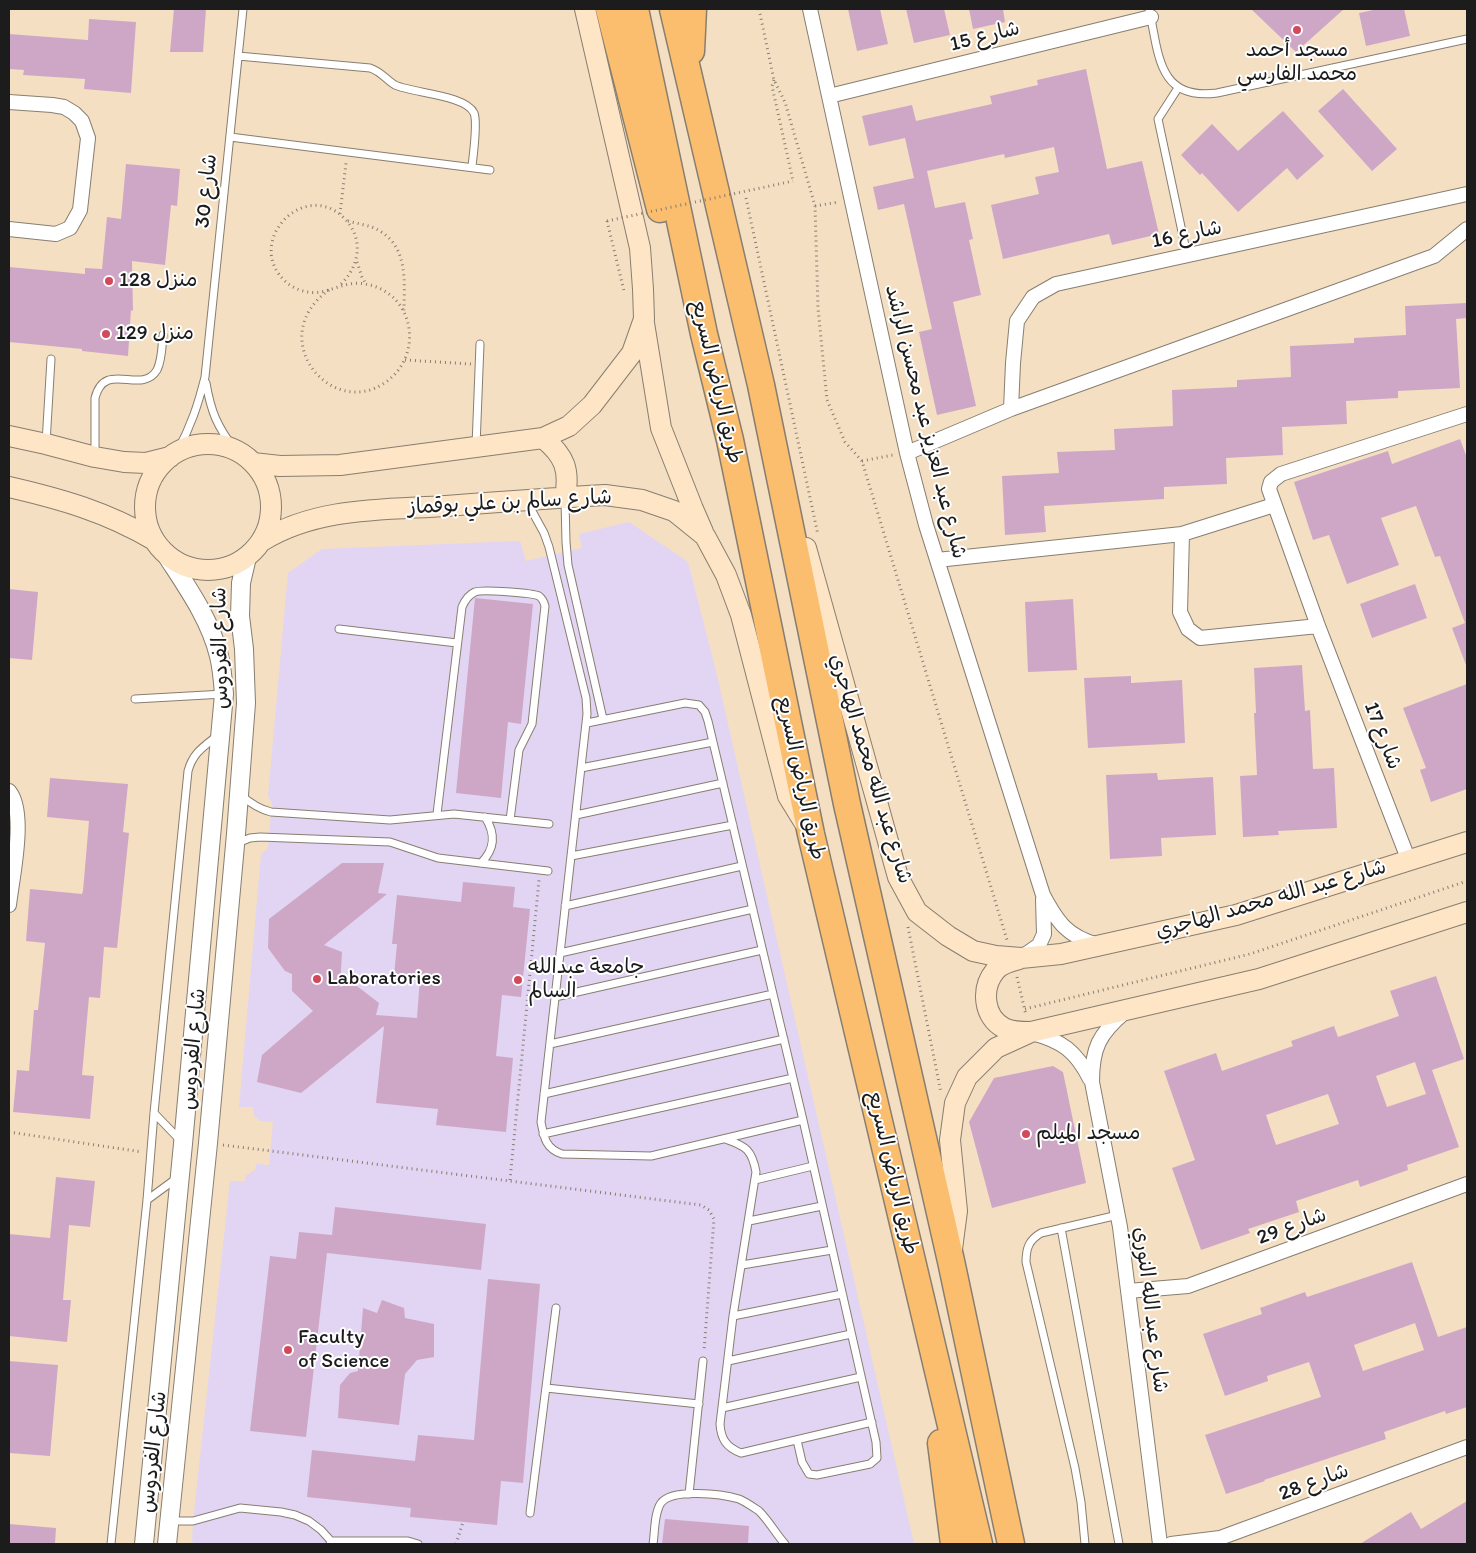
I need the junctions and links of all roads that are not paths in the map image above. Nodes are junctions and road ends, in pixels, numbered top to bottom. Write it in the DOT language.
graph roads {
  1 [pos="244,9"];
  2 [pos="585,9"];
  3 [pos="610,9"];
  4 [pos="635,9"];
  5 [pos="673,9"];
  6 [pos="693,9"];
  7 [pos="810,9"];
  8 [pos="1150,13"];
  9 [pos="1467,39"];
  10 [pos="238,56"];
  11 [pos="688,77"];
  12 [pos="1178,88"];
  13 [pos="829,96"];
  14 [pos="9,102"];
  15 [pos="230,137"];
  16 [pos="472,167"];
  17 [pos="490,170"];
  18 [pos="1467,194"];
  19 [pos="1467,228"];
  20 [pos="9,229"];
  21 [pos="1187,255"];
  22 [pos="644,319"];
  23 [pos="704,334"];
  24 [pos="163,335"];
  25 [pos="480,344"];
  26 [pos="51,358"];
  27 [pos="205,377"];
  28 [pos="761,385"];
  29 [pos="1011,409"];
  30 [pos="1467,414"];
  31 [pos="9,436"];
  32 [pos="543,438"];
  33 [pos="46,444"];
  34 [pos="476,446"];
  35 [pos="235,450"];
  36 [pos="907,453"];
  37 [pos="173,454"];
  38 [pos="94,457"];
  39 [pos="254,463"];
  40 [pos="9,487"];
  41 [pos="565,498"];
  42 [pos="526,501"];
  43 [pos="1274,505"];
  44 [pos="1182,534"];
  45 [pos="705,536"];
  46 [pos="154,540"];
  47 [pos="262,541"];
  48 [pos="167,556"];
  49 [pos="247,557"];
  50 [pos="937,560"];
  51 [pos="1318,626"];
  52 [pos="339,629"];
  53 [pos="457,643"];
  54 [pos="224,694"];
  55 [pos="134,698"];
  56 [pos="603,719"];
  57 [pos="586,722"];
  58 [pos="222,732"];
  59 [pos="713,742"];
  60 [pos="581,768"];
  61 [pos="723,783"];
  62 [pos="9,791"];
  63 [pos="239,793"];
  64 [pos="437,814"];
  65 [pos="576,815"];
  66 [pos="485,817"];
  67 [pos="510,820"];
  68 [pos="549,824"];
  69 [pos="733,824"];
  70 [pos="811,834"];
  71 [pos="1467,842"];
  72 [pos="235,844"];
  73 [pos="571,856"];
  74 [pos="1409,861"];
  75 [pos="481,863"];
  76 [pos="742,866"];
  77 [pos="548,871"];
  78 [pos="1043,895"];
  79 [pos="9,905"];
  80 [pos="566,906"];
  81 [pos="753,909"];
  82 [pos="1467,912"];
  83 [pos="1102,946"];
  84 [pos="762,950"];
  85 [pos="560,953"];
  86 [pos="1015,959"];
  87 [pos="773,994"];
  88 [pos="555,997"];
  89 [pos="1125,1011"];
  90 [pos="1031,1032"];
  91 [pos="784,1039"];
  92 [pos="550,1044"];
  93 [pos="793,1078"];
  94 [pos="1092,1082"];
  95 [pos="544,1094"];
  96 [pos="154,1113"];
  97 [pos="803,1120"];
  98 [pos="543,1134"];
  99 [pos="724,1139"];
  100 [pos="184,1144"];
  101 [pos="813,1166"];
  102 [pos="180,1175"];
  103 [pos="755,1180"];
  104 [pos="1467,1184"];
  105 [pos="147,1200"];
  106 [pos="822,1206"];
  107 [pos="1118,1215"];
  108 [pos="749,1221"];
  109 [pos="1061,1228"];
  110 [pos="832,1250"];
  111 [pos="951,1261"];
  112 [pos="742,1265"];
  113 [pos="1128,1291"];
  114 [pos="842,1294"];
  115 [pos="556,1308"];
  116 [pos="733,1316"];
  117 [pos="927,1320"];
  118 [pos="851,1334"];
  119 [pos="703,1361"];
  120 [pos="728,1361"];
  121 [pos="861,1377"];
  122 [pos="546,1388"];
  123 [pos="698,1404"];
  124 [pos="722,1408"];
  125 [pos="872,1422"];
  126 [pos="797,1440"];
  127 [pos="1467,1448"];
  128 [pos="689,1494"];
  129 [pos="530,1513"];
  130 [pos="170,1521"];
  131 [pos="331,1543"];
  132 [pos="111,1544"];
  133 [pos="144,1544"];
  134 [pos="167,1544"];
  135 [pos="418,1544"];
  136 [pos="653,1544"];
  137 [pos="785,1544"];
  138 [pos="954,1544"];
  139 [pos="979,1544"];
  140 [pos="1011,1544"];
  141 [pos="1085,1544"];
  142 [pos="1119,1544"];
  143 [pos="1160,1544"];
  144 [pos="1171,1544"];
  1 -- 10 [label="lane, شارع 30"];
  2 -- 22 [label="main road"];
  3 -- 23 [label="highway"];
  4 -- 23 [label="highway, طريق الرياض السريع"];
  5 -- 11 [label="highway, طريق الرياض السريع"];
  6 -- 11 [label="highway"];
  7 -- 13 [label="street, شارع عبد العزيز عبد محسن الراشد"];
  8 -- 12 [label="lane"];
  8 -- 13 [label="street, شارع 15"];
  9 -- 12 [label="lane"];
  10 -- 15 [label="lane, شارع 30"];
  10 -- 16 [label="lane"];
  11 -- 28 [label="highway, طريق الرياض السريع"];
  12 -- 21 [label="lane"];
  13 -- 36 [label="street, شارع عبد العزيز عبد محسن الراشد"];
  14 -- 20 [label="street"];
  15 -- 16 [label="lane"];
  15 -- 27 [label="lane, شارع 30"];
  16 -- 17 [label="lane"];
  18 -- 21 [label="street, شارع 16"];
  19 -- 29 [label="street"];
  21 -- 29 [label="street, شارع 16"];
  22 -- 32 [label="main road"];
  22 -- 45 [label="main road"];
  23 -- 70 [label="highway, طريق الرياض السريع"];
  24 -- 38 [label="lane"];
  25 -- 34 [label="lane"];
  26 -- 33 [label="lane"];
  27 -- 35 [label="lane, شارع 30"];
  27 -- 37 [label="lane, شارع 30"];
  28 -- 86 [label="main road, شارع عبد الله محمد الهاجري"];
  28 -- 111 [label="highway, طريق الرياض السريع"];
  29 -- 36 [label="street"];
  30 -- 43 [label="street, شارع 17"];
  31 -- 33 [label="main road"];
  32 -- 34 [label="main road"];
  32 -- 41 [label="main road"];
  33 -- 38 [label="main road"];
  34 -- 39 [label="main road"];
  35 -- 37 [label="main road"];
  35 -- 39 [label="main road"];
  36 -- 50 [label="street, شارع عبد العزيز عبد محسن الراشد"];
  37 -- 38 [label="main road"];
  37 -- 46 [label="main road"];
  39 -- 47 [label="main road"];
  40 -- 46 [label="main road"];
  41 -- 42 [label="main road, شارع سالم بن علي بوقماز"];
  41 -- 45 [label="main road, شارع سالم بن علي بوقماز"];
  41 -- 56 [label="lane"];
  42 -- 47 [label="main road, شارع سالم بن علي بوقماز"];
  42 -- 57 [label="lane"];
  43 -- 44 [label="street"];
  43 -- 51 [label="street, شارع 17"];
  44 -- 50 [label="street"];
  44 -- 51 [label="street"];
  45 -- 70 [label="main road, شارع سالم بن علي بوقماز"];
  46 -- 48 [label="main road"];
  47 -- 49 [label="main road"];
  48 -- 49 [label="main road"];
  48 -- 54 [label="street, شارع الفردوس"];
  49 -- 63 [label="street, شارع الفردوس"];
  50 -- 78 [label="street, شارع عبد العزيز عبد محسن الراشد"];
  51 -- 74 [label="street, شارع 17"];
  52 -- 53 [label="lane"];
  53 -- 64 [label="lane"];
  53 -- 67 [label="lane"];
  54 -- 55 [label="lane"];
  54 -- 58 [label="street, شارع الفردوس"];
  56 -- 57 [label="lane"];
  56 -- 59 [label="lane"];
  57 -- 60 [label="lane"];
  58 -- 96 [label="lane, شارع الفردوس"];
  58 -- 100 [label="street, شارع الفردوس"];
  59 -- 60 [label="lane"];
  59 -- 61 [label="lane"];
  60 -- 65 [label="lane"];
  61 -- 65 [label="lane"];
  61 -- 69 [label="lane"];
  62 -- 79 [label="street"];
  63 -- 64 [label="lane"];
  63 -- 72 [label="street, شارع الفردوس"];
  64 -- 66 [label="lane"];
  65 -- 73 [label="lane"];
  66 -- 67 [label="lane"];
  66 -- 75 [label="lane"];
  67 -- 68 [label="lane"];
  69 -- 73 [label="lane"];
  69 -- 76 [label="lane"];
  70 -- 117 [label="highway, طريق الرياض السريع"];
  71 -- 74 [label="main road, شارع عبد الله محمد الهاجري"];
  72 -- 75 [label="lane"];
  72 -- 130 [label="street, شارع الفردوس"];
  73 -- 80 [label="lane"];
  74 -- 83 [label="main road, شارع عبد الله محمد الهاجري"];
  75 -- 77 [label="lane"];
  76 -- 80 [label="lane"];
  76 -- 81 [label="lane"];
  78 -- 83 [label="street, شارع عبد العزيز عبد محسن الراشد"];
  78 -- 86 [label="street, شارع عبد العزيز عبد محسن الراشد"];
  80 -- 85 [label="lane"];
  81 -- 84 [label="lane"];
  81 -- 85 [label="lane"];
  82 -- 89 [label="main road"];
  83 -- 86 [label="main road, شارع عبد الله محمد الهاجري"];
  84 -- 87 [label="lane"];
  84 -- 88 [label="lane"];
  85 -- 88 [label="lane"];
  86 -- 90 [label="main road"];
  87 -- 91 [label="lane"];
  87 -- 92 [label="lane"];
  88 -- 92 [label="lane"];
  89 -- 90 [label="main road"];
  89 -- 94 [label="street, شارع عبد الله النوري"];
  90 -- 94 [label="street, شارع عبد الله النوري"];
  90 -- 111 [label="main road"];
  91 -- 93 [label="lane"];
  91 -- 95 [label="lane"];
  92 -- 95 [label="lane"];
  93 -- 97 [label="lane"];
  93 -- 98 [label="lane"];
  94 -- 107 [label="street, شارع عبد الله النوري"];
  95 -- 98 [label="lane"];
  96 -- 100 [label="lane"];
  96 -- 105 [label="lane, شارع الفردوس"];
  97 -- 99 [label="lane"];
  97 -- 101 [label="lane"];
  98 -- 99 [label="lane"];
  99 -- 103 [label="lane"];
  100 -- 102 [label="street, شارع الفردوس"];
  101 -- 103 [label="lane"];
  101 -- 106 [label="lane"];
  102 -- 105 [label="lane"];
  102 -- 133 [label="street, شارع الفردوس"];
  103 -- 108 [label="lane"];
  104 -- 113 [label="street, شارع 29"];
  105 -- 132 [label="lane, شارع الفردوس"];
  106 -- 108 [label="lane"];
  106 -- 110 [label="lane"];
  107 -- 109 [label="lane"];
  107 -- 113 [label="street, شارع عبد الله النوري"];
  108 -- 112 [label="lane"];
  109 -- 141 [label="lane"];
  109 -- 142 [label="lane"];
  110 -- 112 [label="lane"];
  110 -- 114 [label="lane"];
  111 -- 140 [label="highway, طريق الرياض السريع"];
  112 -- 116 [label="lane"];
  113 -- 143 [label="street, شارع عبد الله النوري"];
  114 -- 116 [label="lane"];
  114 -- 118 [label="lane"];
  115 -- 122 [label="lane"];
  116 -- 120 [label="lane"];
  117 -- 138 [label="highway"];
  117 -- 139 [label="highway, طريق الرياض السريع"];
  118 -- 120 [label="lane"];
  118 -- 121 [label="lane"];
  119 -- 123 [label="lane"];
  120 -- 124 [label="lane"];
  121 -- 124 [label="lane"];
  121 -- 125 [label="lane"];
  122 -- 123 [label="lane"];
  122 -- 129 [label="lane"];
  123 -- 128 [label="lane"];
  124 -- 126 [label="lane"];
  125 -- 126 [label="lane"];
  125 -- 126 [label="lane"];
  127 -- 144 [label="street, شارع 28"];
  128 -- 136 [label="lane"];
  128 -- 137 [label="lane"];
  130 -- 131 [label="lane"];
  130 -- 134 [label="street, شارع الفردوس"];
  131 -- 135 [label="lane"];
}
